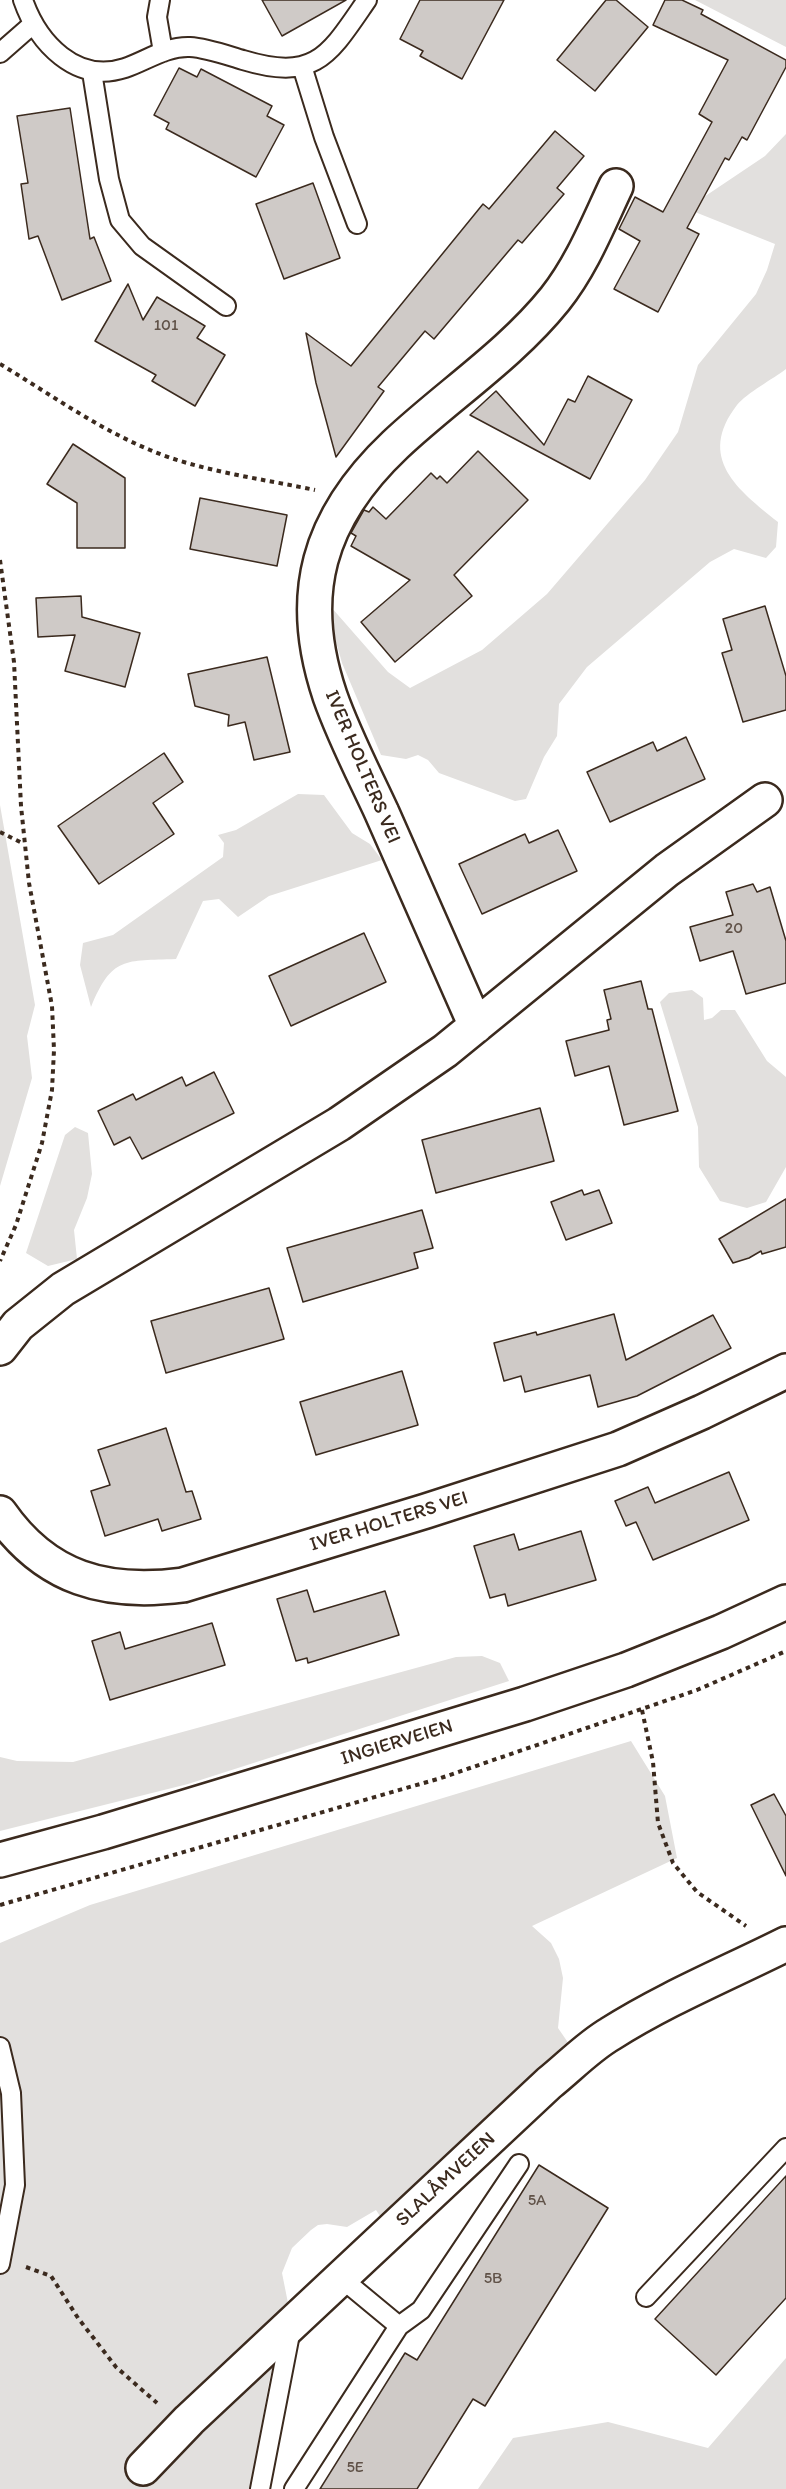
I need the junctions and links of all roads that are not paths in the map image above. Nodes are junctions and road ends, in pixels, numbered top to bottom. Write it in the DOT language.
graph roads {
  1 [pos="23,0"];
  2 [pos="160,0"];
  3 [pos="367,0"];
  4 [pos="33,24"];
  5 [pos="163,52"];
  6 [pos="0,53"];
  7 [pos="302,66"];
  8 [pos="92,72"];
  9 [pos="616,186"];
  10 [pos="357,224"];
  11 [pos="226,306"];
  12 [pos="765,800"];
  13 [pos="476,1026"];
  14 [pos="0,1348"];
  15 [pos="786,1371"];
  16 [pos="0,1513"];
  17 [pos="786,1602"];
  18 [pos="0,1860"];
  19 [pos="782,1946"];
  20 [pos="0,2047"];
  21 [pos="786,2148"];
  22 [pos="519,2164"];
  23 [pos="1,2261"];
  24 [pos="342,2278"];
  25 [pos="646,2297"];
  26 [pos="292,2324"];
  27 [pos="399,2326"];
  28 [pos="143,2468"];
  29 [pos="260,2489"];
  30 [pos="294,2489"];
  1 -- 4 [label="lane"];
  2 -- 5 [label="lane"];
  3 -- 7 [label="lane"];
  4 -- 6 [label="lane"];
  4 -- 8 [label="lane"];
  5 -- 7 [label="lane"];
  5 -- 8 [label="lane"];
  7 -- 10 [label="lane"];
  8 -- 11 [label="lane"];
  9 -- 13 [label="street, IVER HOLTERS VEI"];
  12 -- 13 [label="street"];
  13 -- 14 [label="street"];
  15 -- 16 [label="street, IVER HOLTERS VEI"];
  17 -- 18 [label="street, INGIERVEIEN"];
  19 -- 24 [label="street, SLALÅMVEIEN"];
  20 -- 23 [label="lane"];
  21 -- 25 [label="lane"];
  22 -- 27 [label="lane"];
  24 -- 26 [label="street, SLALÅMVEIEN"];
  24 -- 27 [label="lane"];
  26 -- 28 [label="street, SLALÅMVEIEN"];
  26 -- 29 [label="lane"];
  27 -- 30 [label="lane"];
}
